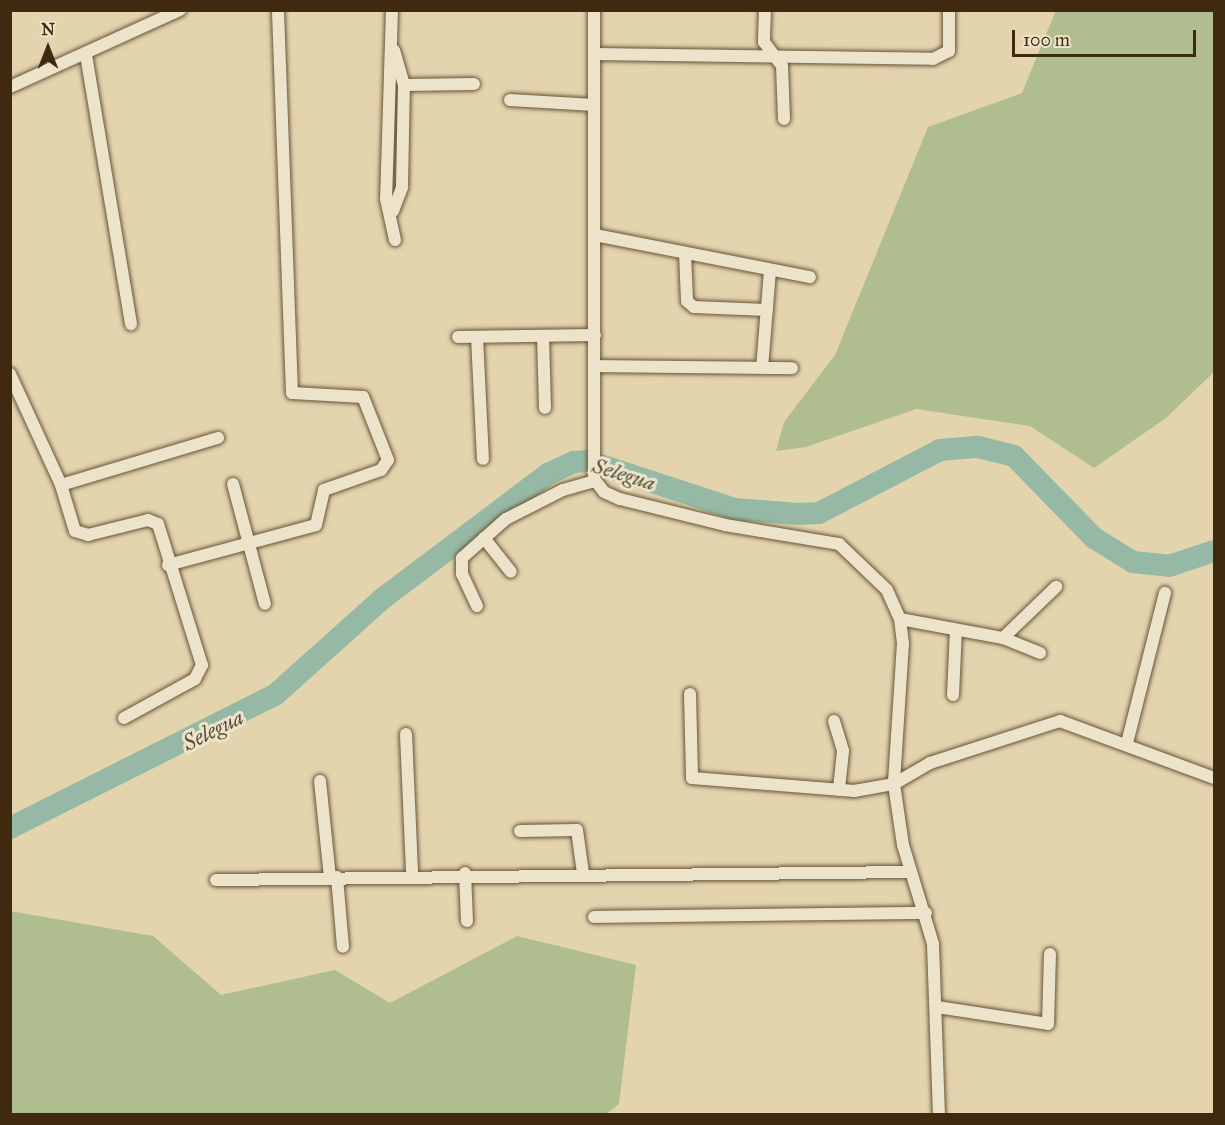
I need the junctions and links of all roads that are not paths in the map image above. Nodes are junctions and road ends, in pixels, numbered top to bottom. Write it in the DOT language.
graph roads {
  1 [pos="180,10"];
  2 [pos="278,10"];
  3 [pos="392,10"];
  4 [pos="594,10"];
  5 [pos="765,10"];
  6 [pos="949,10"];
  7 [pos="394,50"];
  8 [pos="594,54"];
  9 [pos="86,55"];
  10 [pos="776,57"];
  11 [pos="474,84"];
  12 [pos="404,85"];
  13 [pos="10,87"];
  14 [pos="510,100"];
  15 [pos="594,105"];
  16 [pos="784,119"];
  17 [pos="393,211"];
  18 [pos="595,235"];
  19 [pos="395,240"];
  20 [pos="685,253"];
  21 [pos="770,270"];
  22 [pos="810,277"];
  23 [pos="767,310"];
  24 [pos="131,324"];
  25 [pos="595,335"];
  26 [pos="543,336"];
  27 [pos="458,337"];
  28 [pos="477,337"];
  29 [pos="595,366"];
  30 [pos="762,368"];
  31 [pos="792,368"];
  32 [pos="10,374"];
  33 [pos="545,408"];
  34 [pos="218,438"];
  35 [pos="483,459"];
  36 [pos="595,477"];
  37 [pos="233,484"];
  38 [pos="61,485"];
  39 [pos="484,538"];
  40 [pos="248,546"];
  41 [pos="168,565"];
  42 [pos="511,572"];
  43 [pos="1056,587"];
  44 [pos="1165,593"];
  45 [pos="265,604"];
  46 [pos="477,606"];
  47 [pos="900,619"];
  48 [pos="956,630"];
  49 [pos="1003,638"];
  50 [pos="1040,653"];
  51 [pos="690,694"];
  52 [pos="953,695"];
  53 [pos="124,718"];
  54 [pos="834,721"];
  55 [pos="406,734"];
  56 [pos="1127,743"];
  57 [pos="1215,778"];
  58 [pos="320,781"];
  59 [pos="894,784"];
  60 [pos="840,790"];
  61 [pos="520,831"];
  62 [pos="910,872"];
  63 [pos="465,873"];
  64 [pos="583,873"];
  65 [pos="412,874"];
  66 [pos="334,877"];
  67 [pos="216,880"];
  68 [pos="926,913"];
  69 [pos="594,917"];
  70 [pos="467,921"];
  71 [pos="343,947"];
  72 [pos="1050,954"];
  73 [pos="937,1006"];
  74 [pos="939,1114"];
  1 -- 9 [label="street"];
  2 -- 40 [label="street"];
  3 -- 7 [label="street"];
  4 -- 8 [label="street"];
  5 -- 10 [label="street"];
  6 -- 10 [label="street"];
  7 -- 12 [label="street"];
  7 -- 17 [label="street"];
  8 -- 10 [label="street"];
  8 -- 15 [label="street"];
  9 -- 13 [label="street"];
  9 -- 24 [label="street"];
  10 -- 16 [label="street"];
  11 -- 12 [label="street"];
  12 -- 17 [label="street"];
  14 -- 15 [label="street"];
  15 -- 18 [label="street"];
  17 -- 19 [label="street"];
  18 -- 20 [label="street"];
  18 -- 25 [label="street"];
  20 -- 21 [label="street"];
  20 -- 23 [label="street"];
  21 -- 22 [label="street"];
  21 -- 23 [label="street"];
  23 -- 30 [label="street"];
  25 -- 26 [label="street"];
  25 -- 29 [label="street"];
  26 -- 28 [label="street"];
  26 -- 33 [label="street"];
  27 -- 28 [label="street"];
  28 -- 35 [label="street"];
  29 -- 30 [label="street"];
  29 -- 36 [label="street"];
  30 -- 31 [label="street"];
  32 -- 38 [label="street"];
  34 -- 38 [label="street"];
  36 -- 39 [label="street"];
  36 -- 47 [label="street"];
  37 -- 40 [label="street"];
  38 -- 41 [label="street"];
  39 -- 42 [label="street"];
  39 -- 46 [label="street"];
  40 -- 41 [label="street"];
  40 -- 45 [label="street"];
  41 -- 53 [label="street"];
  43 -- 49 [label="street"];
  44 -- 56 [label="street"];
  47 -- 48 [label="street"];
  47 -- 59 [label="street"];
  48 -- 49 [label="street"];
  48 -- 52 [label="street"];
  49 -- 50 [label="street"];
  51 -- 60 [label="street"];
  54 -- 60 [label="street"];
  55 -- 65 [label="street"];
  56 -- 57 [label="street"];
  56 -- 59 [label="street"];
  58 -- 66 [label="street"];
  59 -- 60 [label="street"];
  59 -- 62 [label="street"];
  61 -- 64 [label="street"];
  62 -- 64 [label="street"];
  62 -- 68 [label="street"];
  63 -- 64 [label="street"];
  63 -- 65 [label="street"];
  63 -- 70 [label="street"];
  65 -- 66 [label="street"];
  66 -- 67 [label="street"];
  66 -- 71 [label="street"];
  68 -- 69 [label="street"];
  68 -- 73 [label="street"];
  72 -- 73 [label="street"];
  73 -- 74 [label="street"];
}
